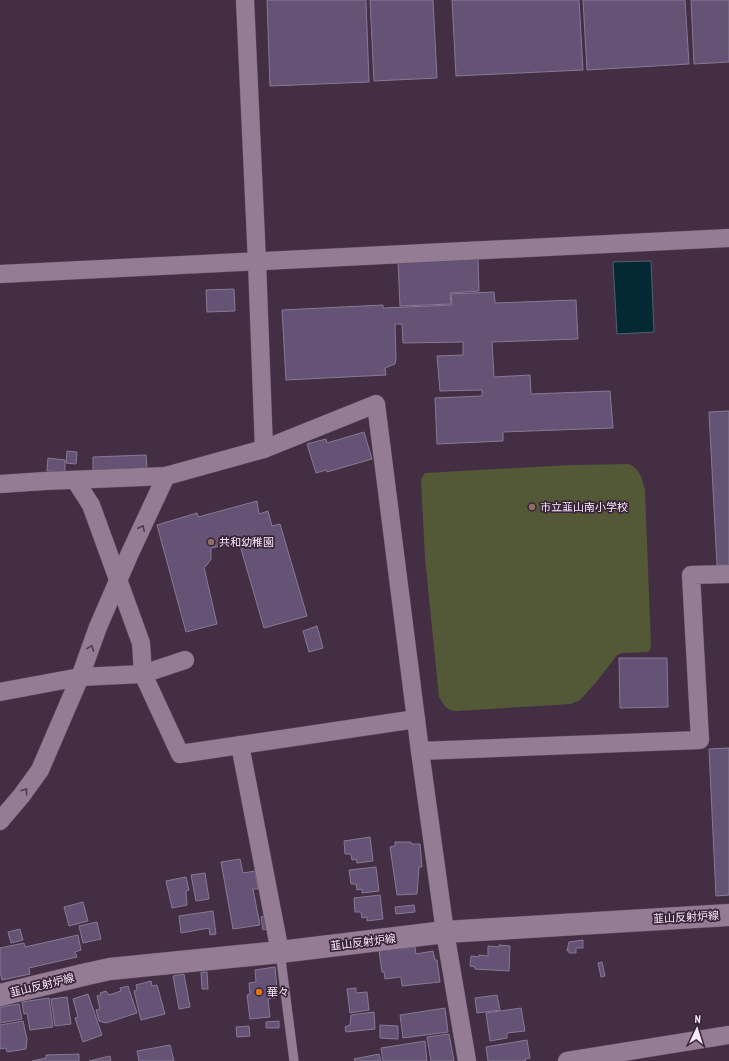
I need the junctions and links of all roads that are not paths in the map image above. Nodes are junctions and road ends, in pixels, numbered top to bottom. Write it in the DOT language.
graph roads {
  1 [pos="245,0"];
  2 [pos="729,238"];
  3 [pos="257,262"];
  4 [pos="0,274"];
  5 [pos="264,449"];
  6 [pos="166,476"];
  7 [pos="75,480"];
  8 [pos="0,484"];
  9 [pos="729,574"];
  10 [pos="119,579"];
  11 [pos="186,660"];
  12 [pos="142,674"];
  13 [pos="80,677"];
  14 [pos="0,692"];
  15 [pos="416,719"];
  16 [pos="240,745"];
  17 [pos="420,751"];
  18 [pos="0,821"];
  19 [pos="729,915"];
  20 [pos="445,932"];
  21 [pos="280,952"];
  22 [pos="0,995"];
  23 [pos="729,1035"];
  24 [pos="294,1061"];
  25 [pos="467,1061"];
  26 [pos="567,1061"];
  1 -- 3 [label="street"];
  2 -- 3 [label="street"];
  3 -- 4 [label="street"];
  3 -- 5 [label="street"];
  5 -- 6 [label="street"];
  5 -- 15 [label="street"];
  6 -- 7 [label="street"];
  10 -- 6 [label="street, one-way"];
  7 -- 8 [label="street"];
  7 -- 10 [label="street"];
  9 -- 17 [label="street"];
  10 -- 12 [label="street"];
  13 -- 10 [label="street, one-way"];
  11 -- 12 [label="street"];
  12 -- 13 [label="street"];
  12 -- 16 [label="street"];
  13 -- 14 [label="street"];
  18 -- 13 [label="street, one-way"];
  15 -- 16 [label="street"];
  15 -- 17 [label="street"];
  16 -- 21 [label="street"];
  17 -- 20 [label="street"];
  19 -- 20 [label="main road, 韮山反射炉線"];
  20 -- 21 [label="main road, 韮山反射炉線"];
  20 -- 25 [label="street"];
  21 -- 22 [label="main road, 韮山反射炉線"];
  21 -- 24 [label="lane"];
  23 -- 26 [label="street"];
}
